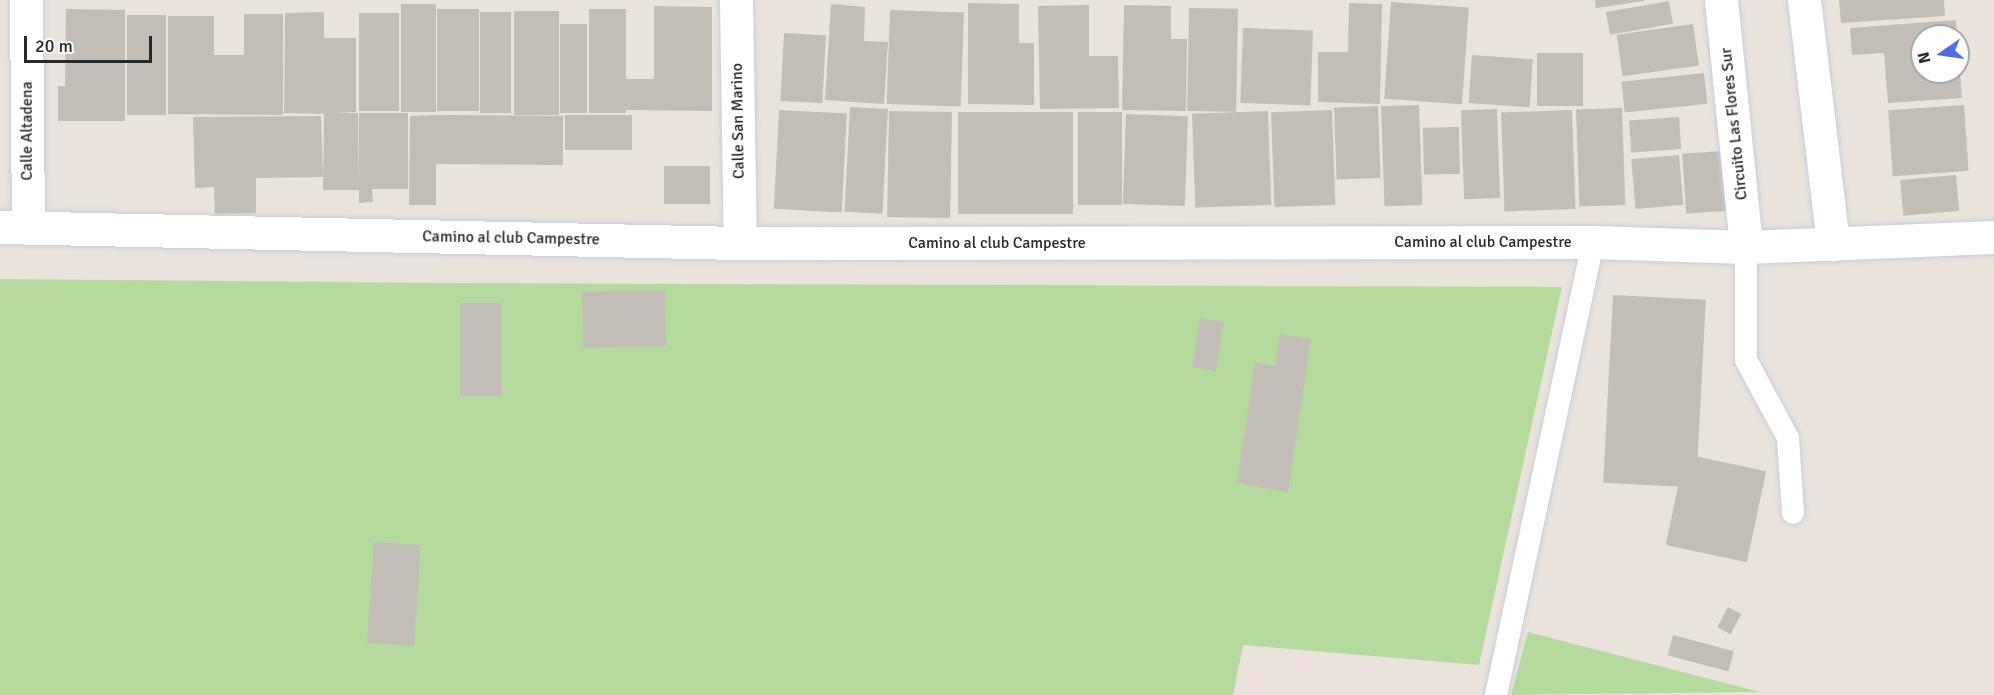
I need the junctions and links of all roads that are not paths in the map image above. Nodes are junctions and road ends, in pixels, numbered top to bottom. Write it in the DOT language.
graph roads {
  1 [pos="26,0"];
  2 [pos="736,0"];
  3 [pos="1721,0"];
  4 [pos="1804,0"];
  5 [pos="14,227"];
  6 [pos="1994,237"];
  7 [pos="1593,242"];
  8 [pos="740,243"];
  9 [pos="1833,244"];
  10 [pos="1746,247"];
  11 [pos="1792,513"];
  12 [pos="1496,695"];
  1 -- 5 [label="main road, Calle Altadena"];
  2 -- 8 [label="main road, Calle San Marino"];
  3 -- 10 [label="main road, Circuito Las Flores Sur"];
  4 -- 9 [label="main road"];
  5 -- 8 [label="main road, Camino al club Campestre"];
  6 -- 9 [label="main road, Camino al club Campestre"];
  7 -- 8 [label="main road, Camino al club Campestre"];
  7 -- 10 [label="main road, Camino al club Campestre"];
  7 -- 12 [label="lane"];
  9 -- 10 [label="main road, Camino al club Campestre"];
  10 -- 11 [label="lane"];
}
